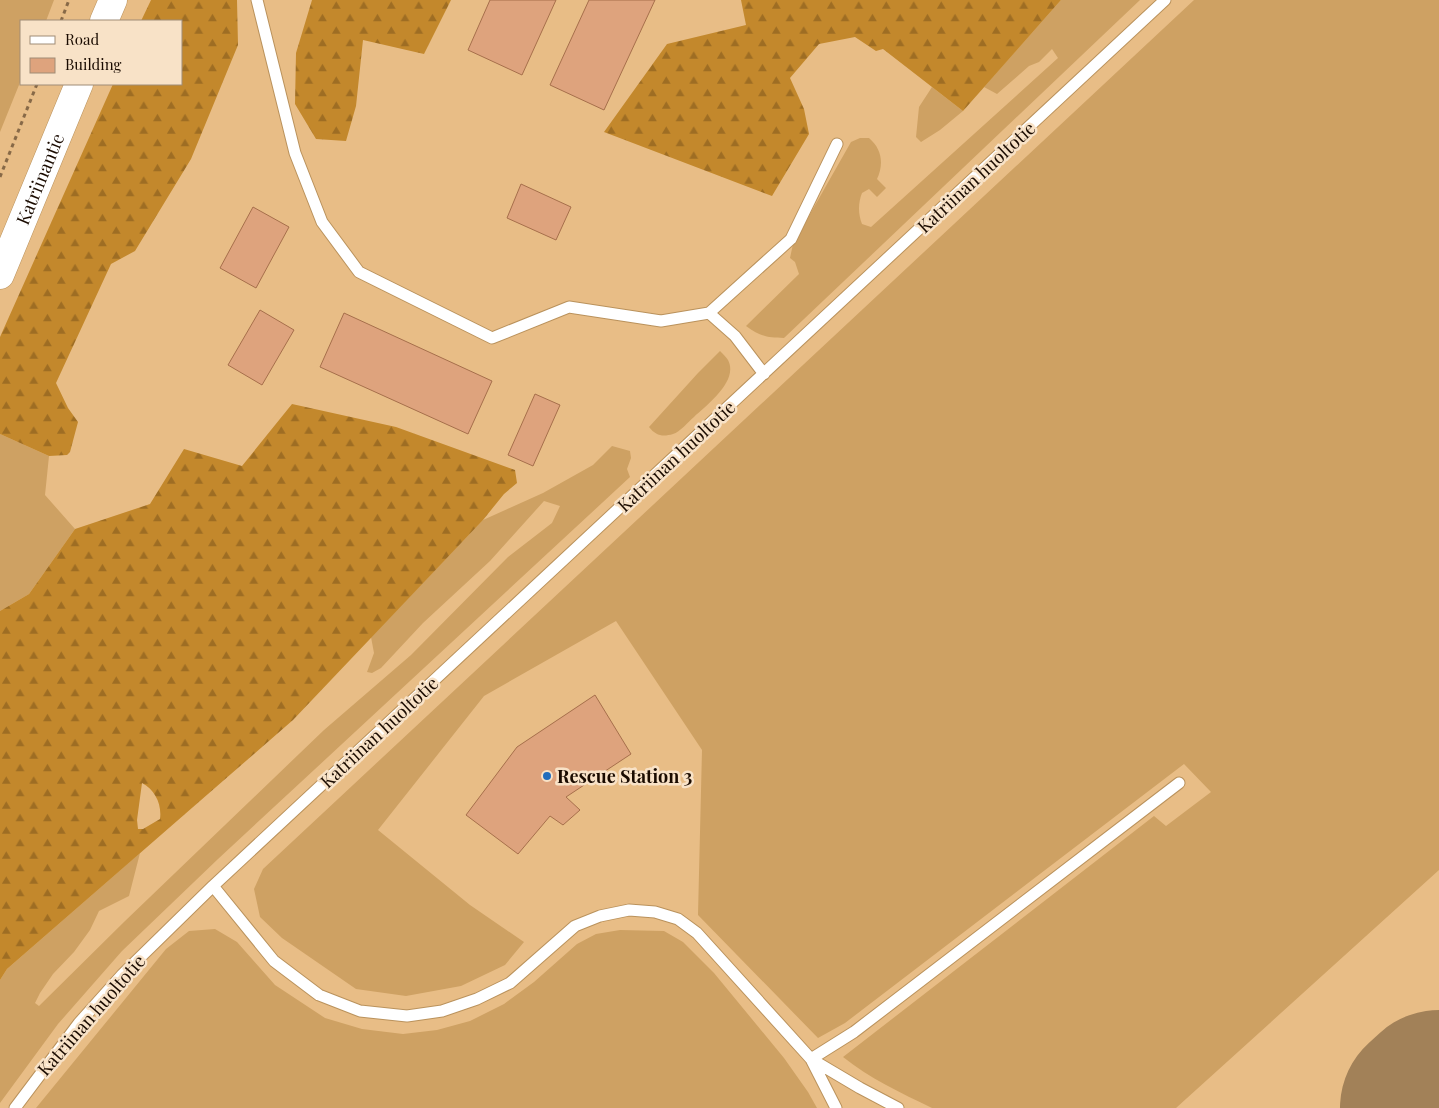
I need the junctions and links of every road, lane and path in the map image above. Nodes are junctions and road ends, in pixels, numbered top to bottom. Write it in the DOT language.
graph roads {
  1 [pos="69,0"];
  2 [pos="113,0"];
  3 [pos="257,0"];
  4 [pos="1166,0"];
  5 [pos="61,20"];
  6 [pos="104,20"];
  7 [pos="37,85"];
  8 [pos="79,85"];
  9 [pos="837,144"];
  10 [pos="0,177"];
  11 [pos="0,275"];
  12 [pos="708,313"];
  13 [pos="764,374"];
  14 [pos="1180,783"];
  15 [pos="213,886"];
  16 [pos="811,1059"];
  17 [pos="15,1108"];
  18 [pos="836,1108"];
  19 [pos="898,1108"];
  1 -- 5 [label="path"];
  2 -- 6 [label="main road"];
  3 -- 12 [label="lane"];
  4 -- 13 [label="lane, Katriinan huoltotie"];
  7 -- 10 [label="path"];
  8 -- 11 [label="main road, Katriinantie"];
  9 -- 12 [label="lane"];
  12 -- 13 [label="lane"];
  13 -- 15 [label="lane, Katriinan huoltotie"];
  14 -- 16 [label="lane"];
  15 -- 16 [label="lane"];
  15 -- 17 [label="lane, Katriinan huoltotie"];
  16 -- 18 [label="lane"];
  16 -- 19 [label="lane"];
}
